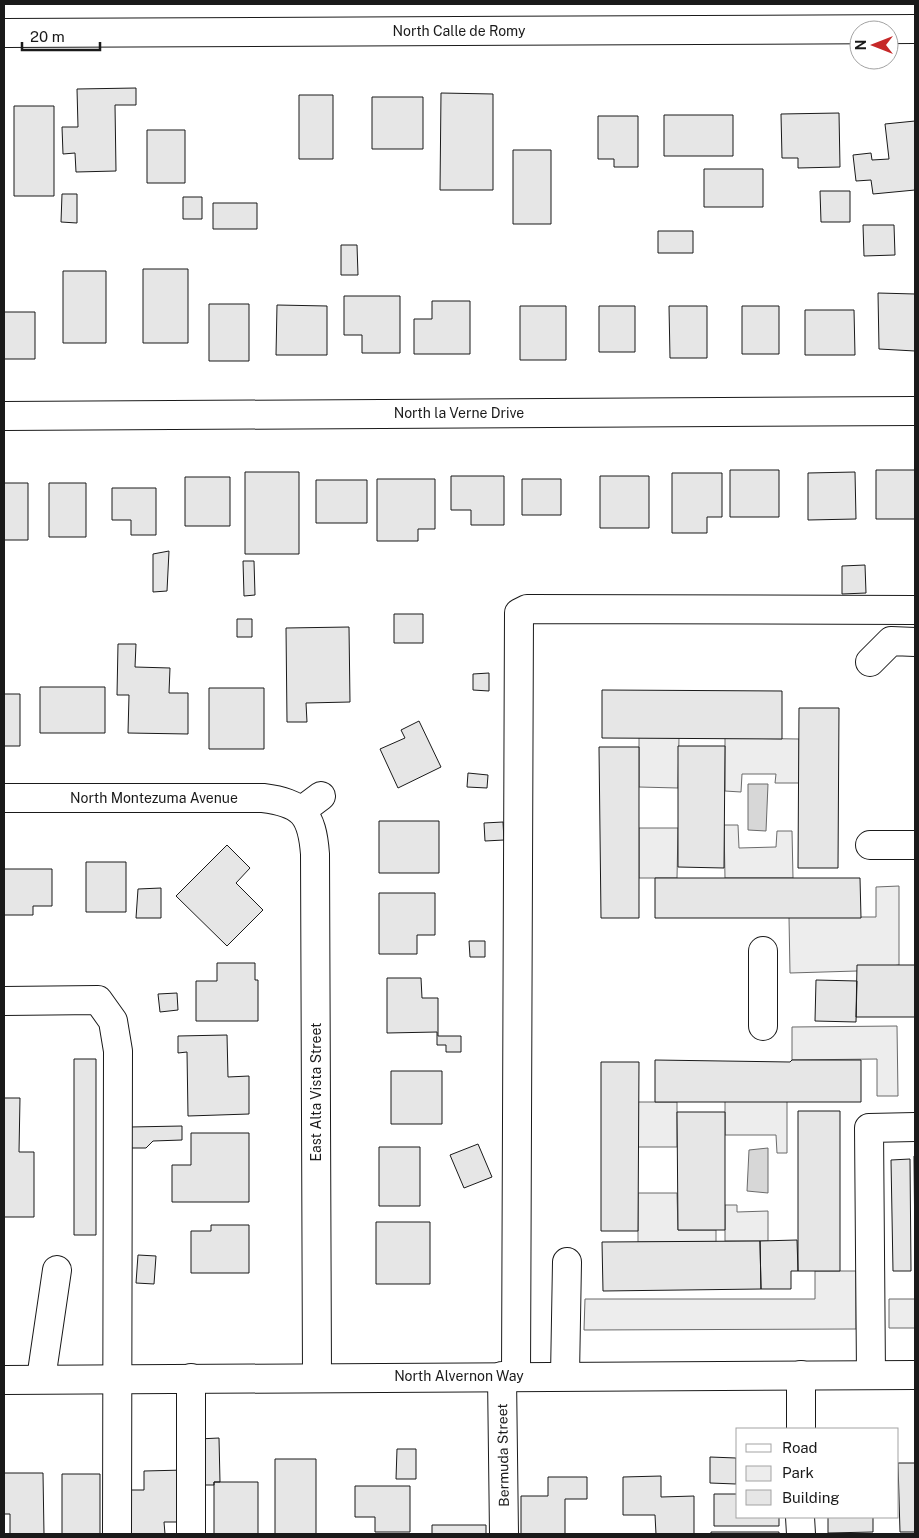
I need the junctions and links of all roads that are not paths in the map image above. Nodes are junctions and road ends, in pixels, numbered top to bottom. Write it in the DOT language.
graph roads {
  1 [pos="915,29"];
  2 [pos="4,33"];
  3 [pos="915,411"];
  4 [pos="4,416"];
  5 [pos="915,610"];
  6 [pos="915,642"];
  7 [pos="870,662"];
  8 [pos="4,798"];
  9 [pos="311,803"];
  10 [pos="870,845"];
  11 [pos="915,845"];
  12 [pos="763,951"];
  13 [pos="4,1001"];
  14 [pos="763,1026"];
  15 [pos="915,1127"];
  16 [pos="567,1262"];
  17 [pos="57,1270"];
  18 [pos="801,1375"];
  19 [pos="871,1375"];
  20 [pos="915,1375"];
  21 [pos="509,1376"];
  22 [pos="565,1376"];
  23 [pos="317,1377"];
  24 [pos="117,1378"];
  25 [pos="191,1378"];
  26 [pos="41,1379"];
  27 [pos="4,1380"];
  28 [pos="801,1428"];
  29 [pos="800,1518"];
  30 [pos="117,1534"];
  31 [pos="191,1534"];
  32 [pos="504,1534"];
  33 [pos="801,1534"];
  1 -- 2 [label="street, North Calle de Romy"];
  3 -- 4 [label="street, North la Verne Drive"];
  5 -- 21 [label="street, Bermuda Street"];
  6 -- 7 [label="street"];
  8 -- 9 [label="street, North Montezuma Avenue"];
  9 -- 23 [label="street, East Alta Vista Street"];
  10 -- 11 [label="street"];
  12 -- 14 [label="street"];
  13 -- 24 [label="street"];
  15 -- 19 [label="street"];
  16 -- 22 [label="street"];
  17 -- 26 [label="street"];
  18 -- 19 [label="street, North Alvernon Way"];
  18 -- 22 [label="street, North Alvernon Way"];
  18 -- 28 [label="street"];
  19 -- 20 [label="street, North Alvernon Way"];
  21 -- 22 [label="street, North Alvernon Way"];
  21 -- 23 [label="street, North Alvernon Way"];
  21 -- 32 [label="street, Bermuda Street"];
  23 -- 25 [label="street, North Alvernon Way"];
  24 -- 25 [label="street, North Alvernon Way"];
  24 -- 26 [label="street, North Alvernon Way"];
  24 -- 30 [label="street"];
  25 -- 31 [label="street"];
  26 -- 27 [label="street, North Alvernon Way"];
  29 -- 33 [label="street"];
}
